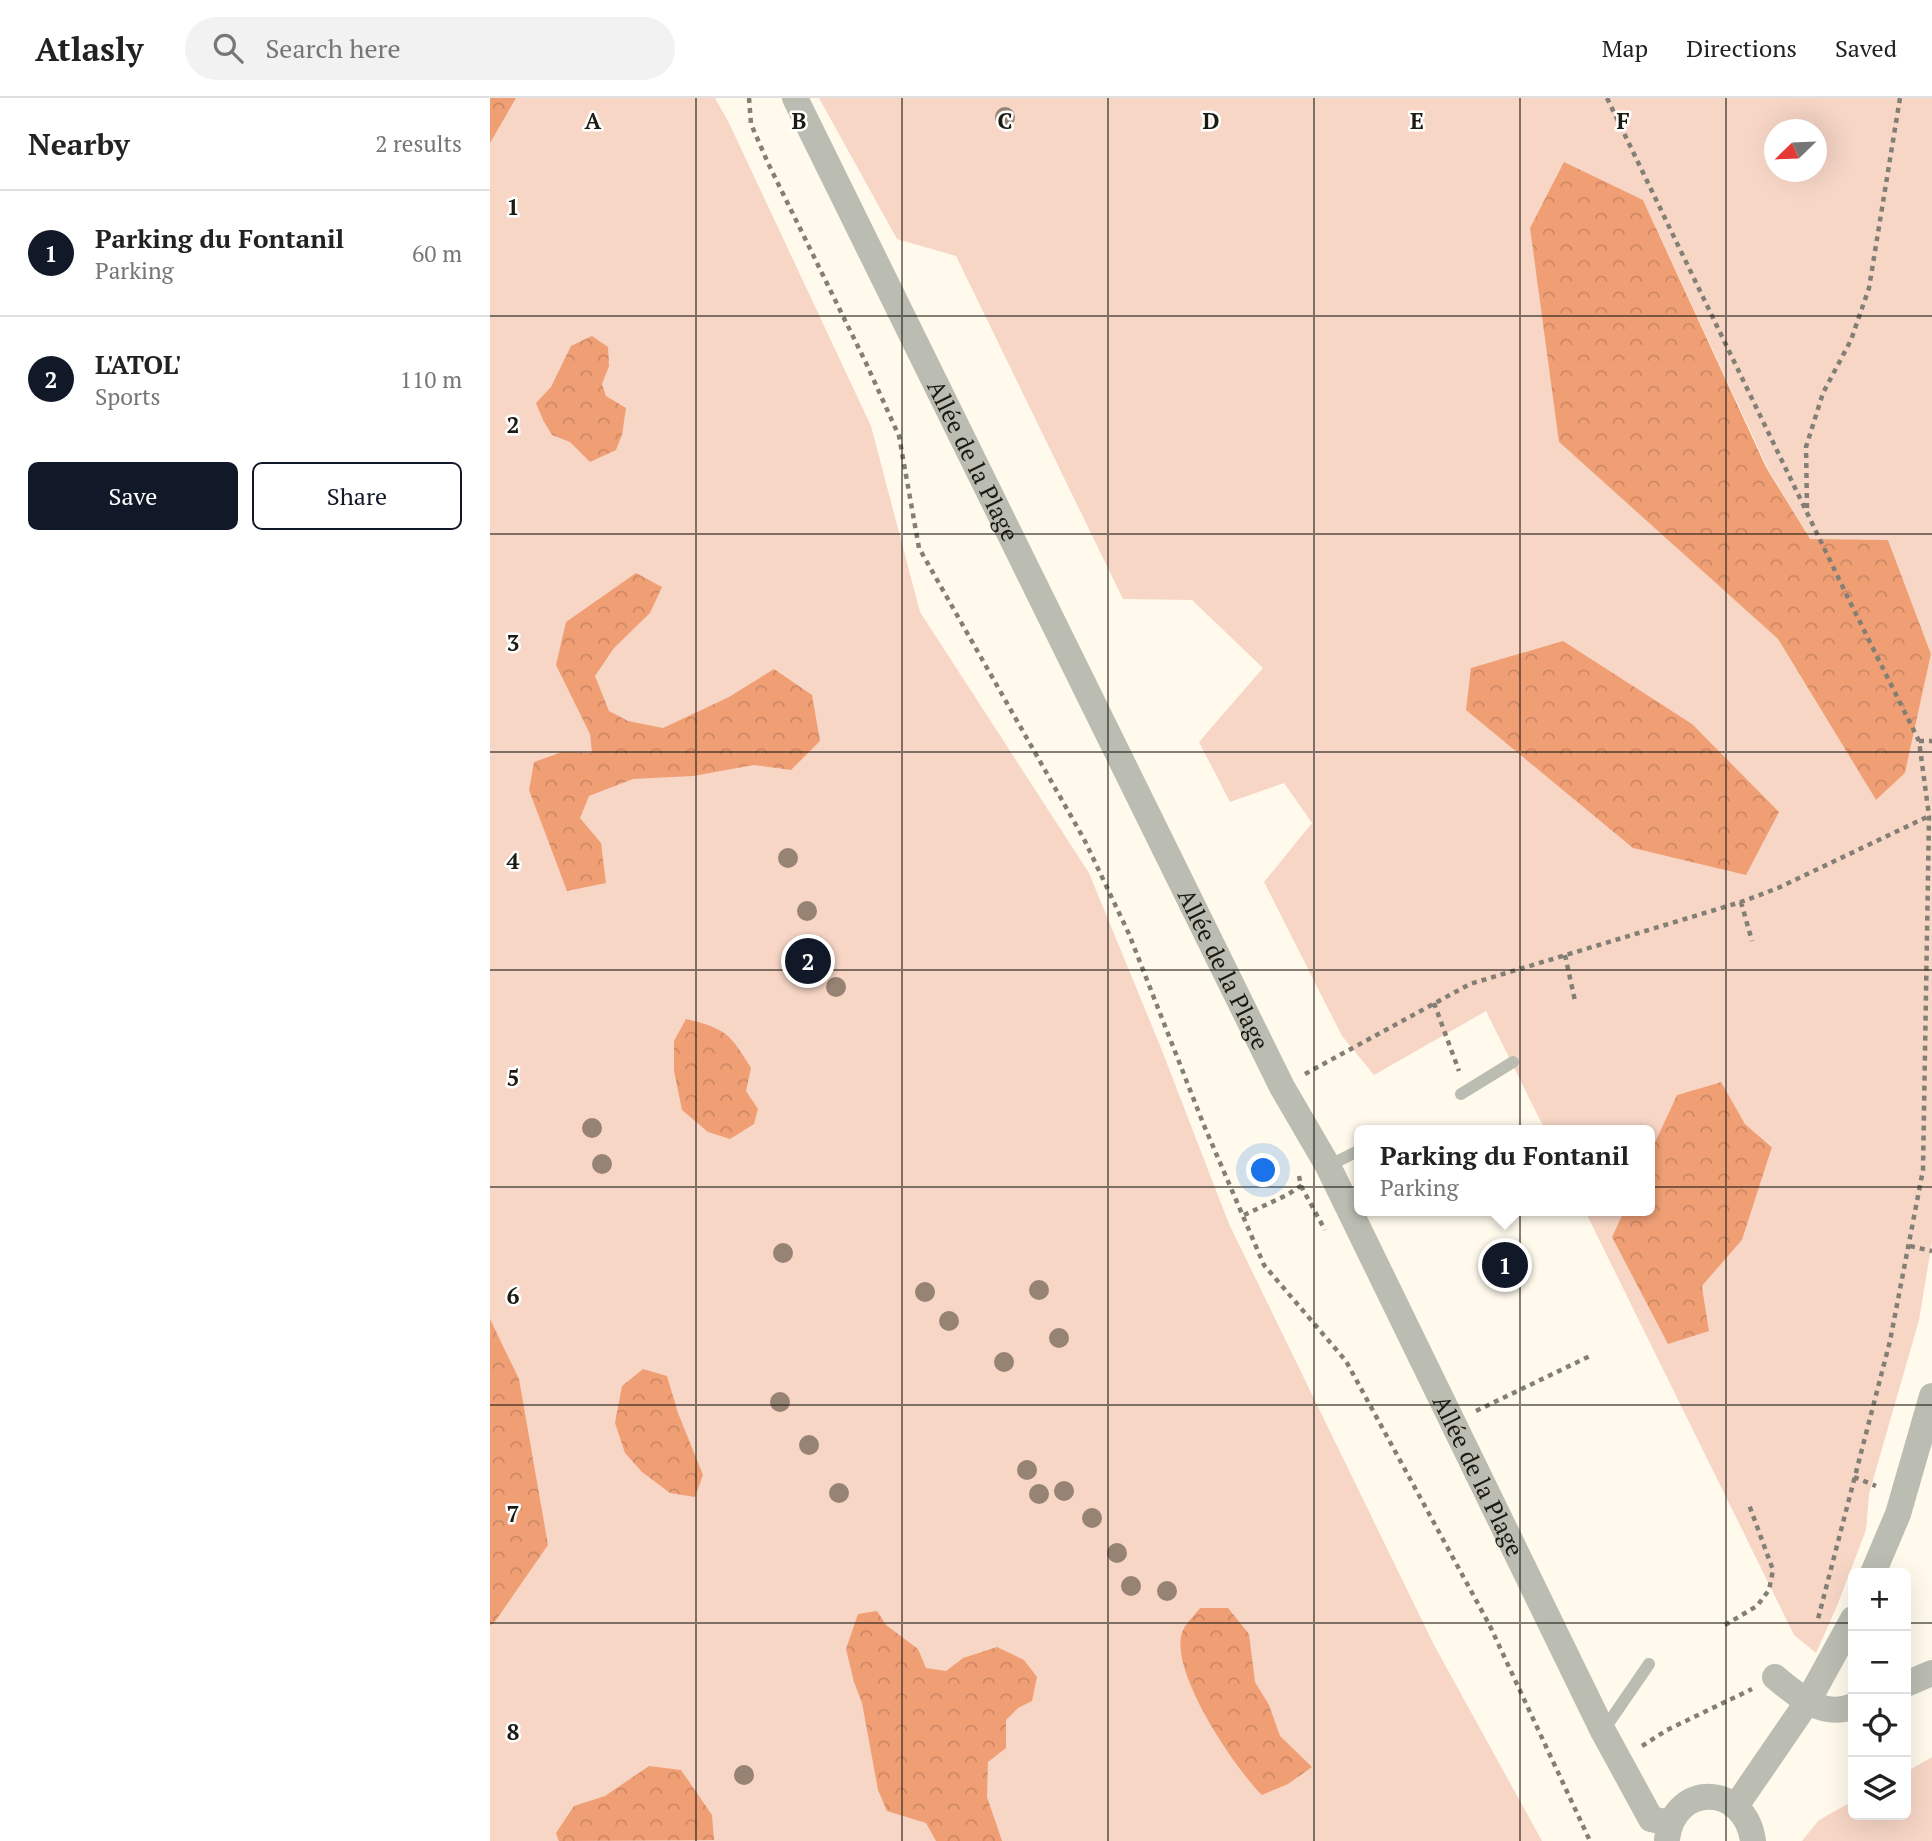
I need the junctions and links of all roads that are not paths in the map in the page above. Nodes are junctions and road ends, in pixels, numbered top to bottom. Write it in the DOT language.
graph roads {
  1 [pos="795,98"];
  2 [pos="1513,1062"];
  3 [pos="1461,1094"];
  4 [pos="1354,1153"];
  5 [pos="1328,1166"];
  6 [pos="1932,1396"];
  7 [pos="1874,1568"];
  8 [pos="1848,1628"];
  9 [pos="1649,1664"];
  10 [pos="1932,1674"];
  11 [pos="1775,1677"];
  12 [pos="1911,1683"];
  13 [pos="1808,1701"];
  14 [pos="1848,1708"];
  15 [pos="1603,1731"];
  16 [pos="1736,1806"];
  17 [pos="1669,1832"];
  18 [pos="1753,1841"];
  1 -- 5 [label="street, Allée de la Plage"];
  2 -- 3 [label="lane"];
  4 -- 5 [label="lane"];
  5 -- 15 [label="street, Allée de la Plage"];
  6 -- 7 [label="street"];
  8 -- 13 [label="street"];
  9 -- 15 [label="lane"];
  10 -- 12 [label="street"];
  11 -- 13 [label="street"];
  13 -- 14 [label="street"];
  13 -- 16 [label="street"];
  15 -- 17 [label="street, Allée de la Plage"];
  16 -- 17 [label="street"];
  16 -- 18 [label="street"];
}
